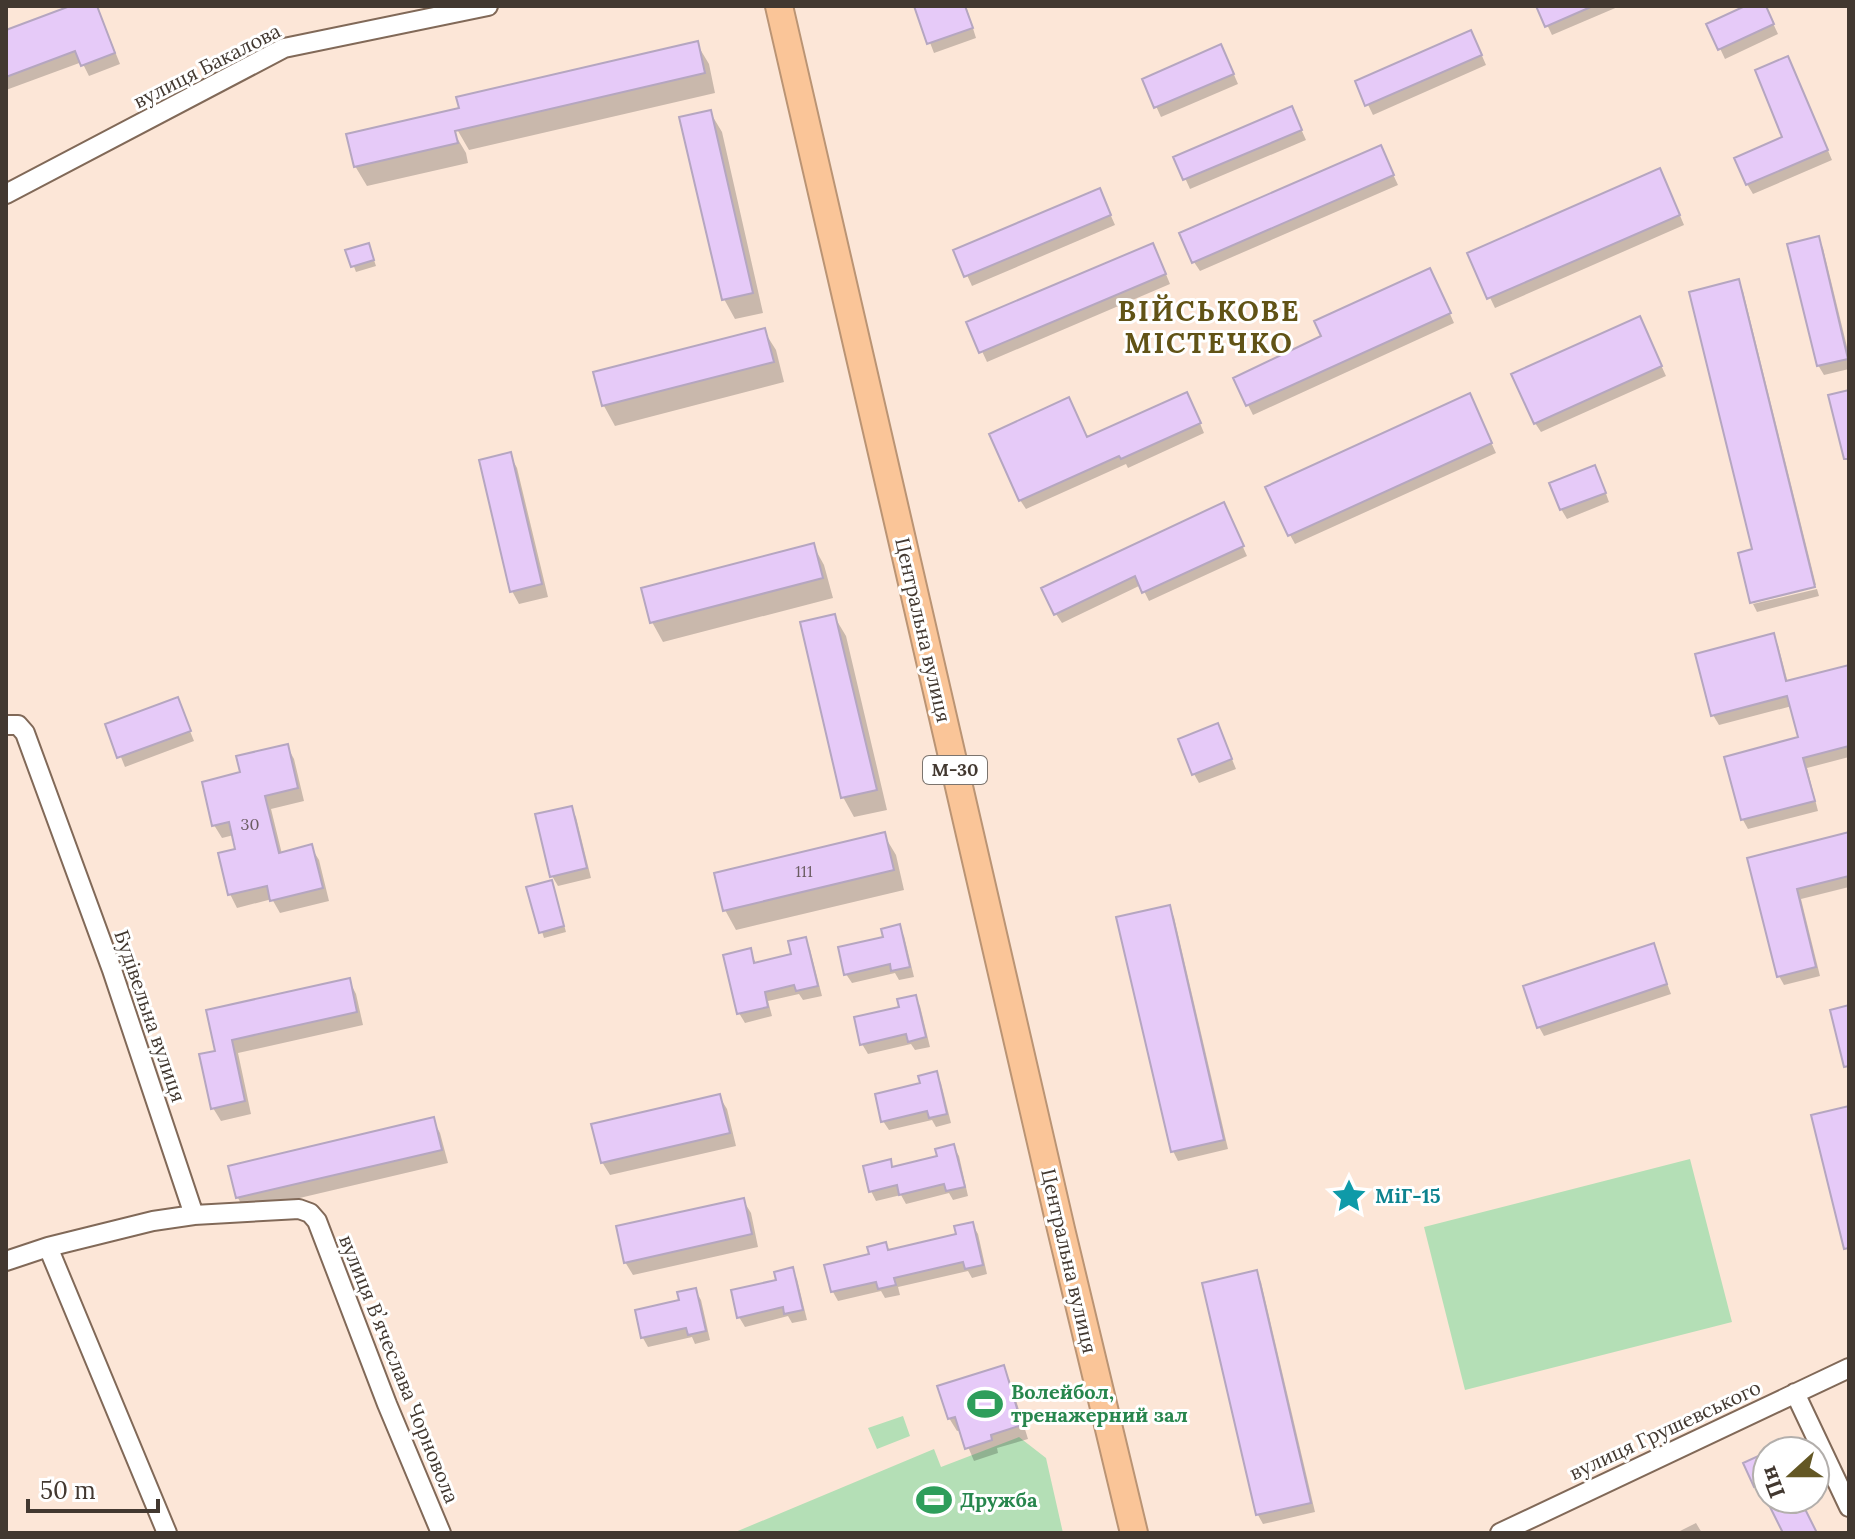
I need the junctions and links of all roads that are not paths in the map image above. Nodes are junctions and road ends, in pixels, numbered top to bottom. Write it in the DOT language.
graph roads {
  1 [pos="488,6"];
  2 [pos="779,6"];
  3 [pos="6,194"];
  4 [pos="6,725"];
  5 [pos="194,1215"];
  6 [pos="48,1247"];
  7 [pos="6,1261"];
  8 [pos="1849,1368"];
  9 [pos="1795,1393"];
  10 [pos="1849,1507"];
  11 [pos="167,1533"];
  12 [pos="441,1533"];
  13 [pos="1134,1533"];
  14 [pos="1500,1533"];
  1 -- 3 [label="street, вулиця Бакалова"];
  2 -- 13 [label="highway, Центральна вулиця / М-30"];
  4 -- 5 [label="street, Будівельна вулиця"];
  5 -- 6 [label="street"];
  5 -- 12 [label="street, вулиця Вʼячеслава Чорновола"];
  6 -- 7 [label="street"];
  6 -- 11 [label="street"];
  8 -- 9 [label="street, вулиця Грушевського"];
  9 -- 10 [label="street"];
  9 -- 14 [label="street, вулиця Грушевського"];
}
